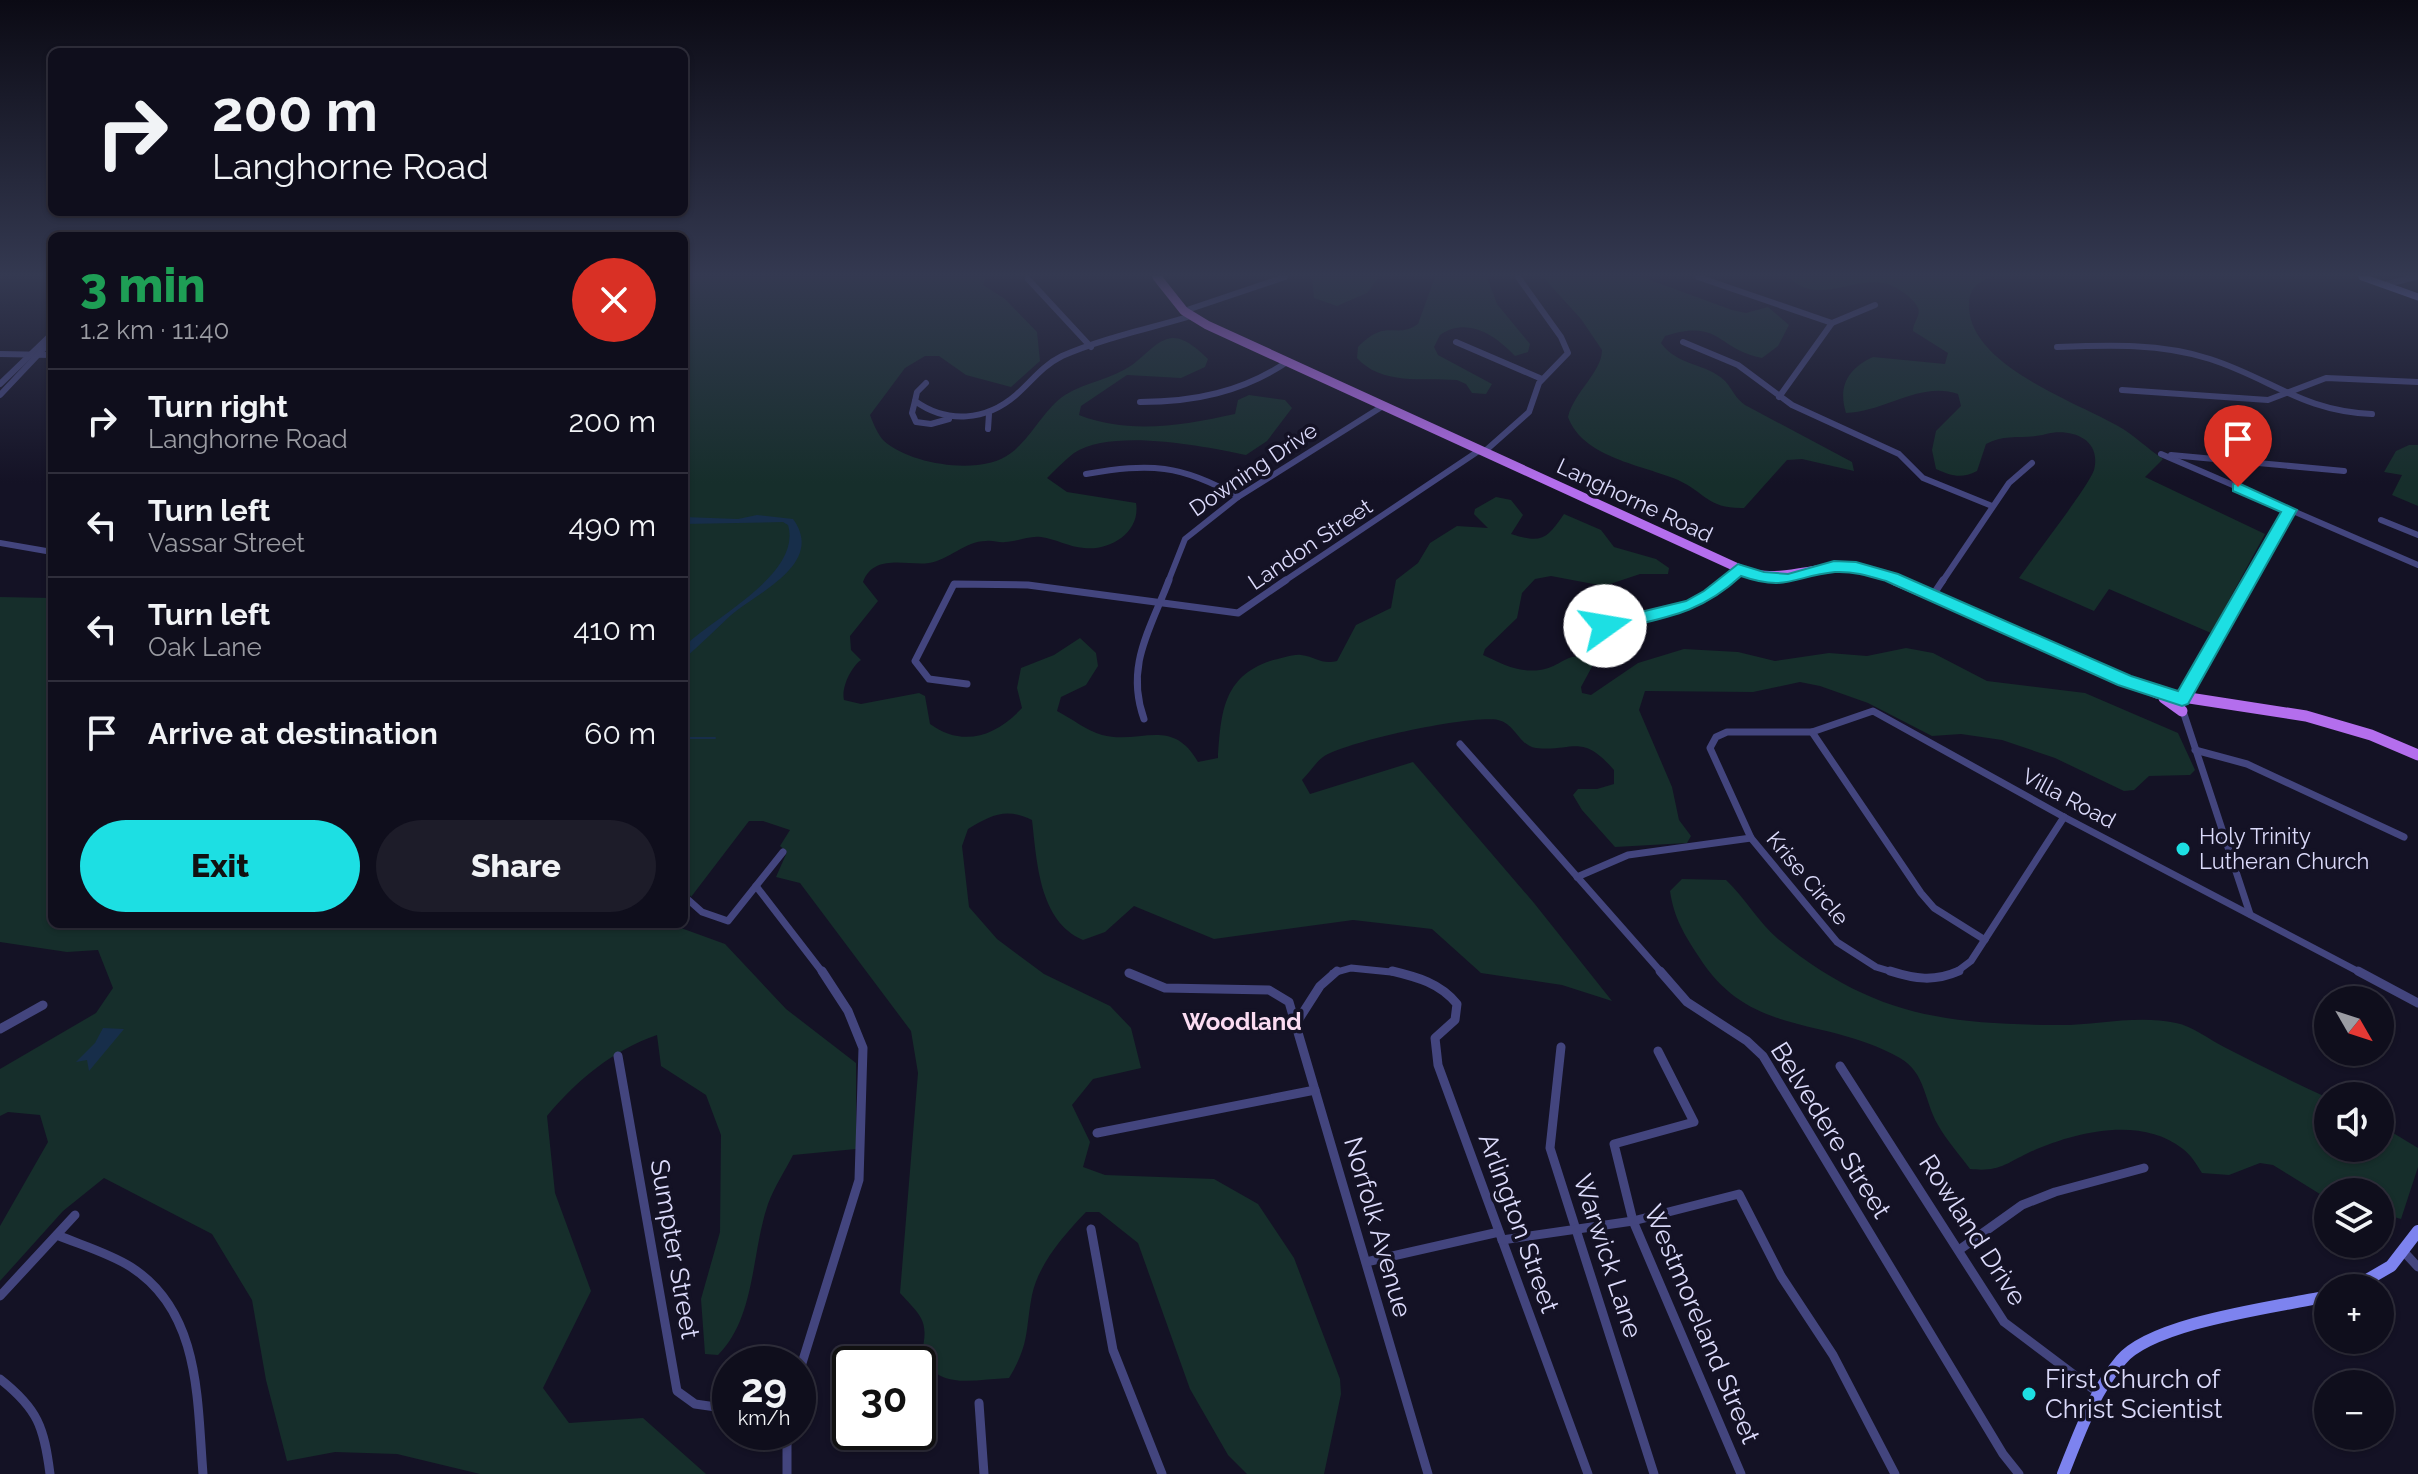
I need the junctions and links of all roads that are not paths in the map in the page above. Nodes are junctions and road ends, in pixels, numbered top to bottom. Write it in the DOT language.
graph roads {
  1 [pos="38,346"];
  2 [pos="45,346"];
  3 [pos="1094,346"];
  4 [pos="1254,346"];
  5 [pos="1465,346"];
  6 [pos="1567,346"];
  7 [pos="1692,346"];
  8 [pos="1816,346"];
  9 [pos="2086,346"];
  10 [pos="2112,346"];
  11 [pos="1091,347"];
  12 [pos="2057,347"];
  13 [pos="0,354"];
  14 [pos="27,355"];
  15 [pos="35,355"];
  16 [pos="48,355"];
  17 [pos="1287,362"];
  18 [pos="1542,379"];
  19 [pos="2418,382"];
  20 [pos="926,383"];
  21 [pos="0,384"];
  22 [pos="2122,390"];
  23 [pos="0,395"];
  24 [pos="2283,396"];
  25 [pos="1779,397"];
  26 [pos="915,401"];
  27 [pos="1140,402"];
  28 [pos="1383,406"];
  29 [pos="989,414"];
  30 [pos="2372,414"];
  31 [pos="955,418"];
  32 [pos="988,429"];
  33 [pos="1482,451"];
  34 [pos="2032,463"];
  35 [pos="2344,471"];
  36 [pos="1086,474"];
  37 [pos="1238,497"];
  38 [pos="1992,506"];
  39 [pos="2290,510"];
  40 [pos="2381,520"];
  41 [pos="2418,535"];
  42 [pos="0,543"];
  43 [pos="48,551"];
  44 [pos="2418,565"];
  45 [pos="1738,569"];
  46 [pos="1933,595"];
  47 [pos="1158,605"];
  48 [pos="1581,632"];
  49 [pos="967,684"];
  50 [pos="2182,705"];
  51 [pos="1873,711"];
  52 [pos="1144,719"];
  53 [pos="1812,732"];
  54 [pos="1460,744"];
  55 [pos="2195,750"];
  56 [pos="2418,755"];
  57 [pos="2064,817"];
  58 [pos="2404,837"];
  59 [pos="1751,838"];
  60 [pos="783,852"];
  61 [pos="1577,877"];
  62 [pos="756,886"];
  63 [pos="688,900"];
  64 [pos="2250,914"];
  65 [pos="1985,940"];
  66 [pos="1129,973"];
  67 [pos="2418,1003"];
  68 [pos="43,1005"];
  69 [pos="1297,1022"];
  70 [pos="0,1029"];
  71 [pos="1561,1047"];
  72 [pos="1658,1051"];
  73 [pos="618,1056"];
  74 [pos="1840,1066"];
  75 [pos="1315,1090"];
  76 [pos="1097,1133"];
  77 [pos="2144,1168"];
  78 [pos="75,1215"];
  79 [pos="1633,1221"];
  80 [pos="1091,1229"];
  81 [pos="1577,1229"];
  82 [pos="2418,1231"];
  83 [pos="57,1235"];
  84 [pos="1500,1236"];
  85 [pos="1959,1250"];
  86 [pos="2405,1253"];
  87 [pos="1366,1262"];
  88 [pos="2418,1267"];
  89 [pos="2382,1274"];
  90 [pos="0,1296"];
  91 [pos="2314,1299"];
  92 [pos="807,1346"];
  93 [pos="0,1379"];
  94 [pos="2097,1392"];
  95 [pos="979,1403"];
  96 [pos="712,1408"];
  97 [pos="787,1450"];
  98 [pos="2067,1473"];
  99 [pos="50,1474"];
  100 [pos="203,1474"];
  101 [pos="787,1474"];
  102 [pos="984,1474"];
  103 [pos="1162,1474"];
  104 [pos="1428,1474"];
  105 [pos="1588,1474"];
  106 [pos="1654,1474"];
  107 [pos="1741,1474"];
  108 [pos="1895,1474"];
  109 [pos="2019,1474"];
  1 -- 14 [label="street"];
  2 -- 15 [label="street"];
  3 -- 11 [label="street"];
  4 -- 17 [label="main road, Langhorne Road"];
  5 -- 18 [label="street"];
  6 -- 18 [label="street, Landon Street"];
  7 -- 25 [label="street"];
  8 -- 25 [label="street"];
  9 -- 12 [label="street"];
  10 -- 24 [label="street"];
  11 -- 29 [label="street"];
  13 -- 14 [label="street"];
  14 -- 15 [label="street"];
  14 -- 21 [label="street"];
  15 -- 16 [label="street"];
  15 -- 23 [label="street"];
  17 -- 27 [label="street"];
  17 -- 28 [label="main road, Langhorne Road"];
  18 -- 33 [label="street, Landon Street"];
  19 -- 24 [label="street"];
  20 -- 26 [label="street"];
  22 -- 24 [label="street"];
  24 -- 30 [label="street"];
  25 -- 38 [label="street"];
  26 -- 31 [label="street"];
  26 -- 31 [label="street"];
  28 -- 33 [label="main road, Langhorne Road"];
  28 -- 37 [label="street, Downing Drive"];
  29 -- 31 [label="street"];
  29 -- 32 [label="street"];
  33 -- 45 [label="main road, Langhorne Road"];
  33 -- 47 [label="street, Landon Street"];
  34 -- 38 [label="street"];
  35 -- 39 [label="street"];
  36 -- 37 [label="street"];
  37 -- 47 [label="street, Downing Drive"];
  38 -- 46 [label="street"];
  39 -- 44 [label="street"];
  39 -- 50 [label="street"];
  40 -- 41 [label="street"];
  42 -- 43 [label="street"];
  45 -- 46 [label="main road, Langhorne Road"];
  45 -- 48 [label="street"];
  46 -- 50 [label="main road, Langhorne Road"];
  47 -- 49 [label="street, Landon Street"];
  47 -- 52 [label="street, Downing Drive"];
  50 -- 55 [label="street"];
  50 -- 56 [label="main road"];
  51 -- 53 [label="street, Krise Circle"];
  51 -- 57 [label="street, Villa Road"];
  53 -- 59 [label="street, Krise Circle"];
  53 -- 65 [label="street"];
  54 -- 61 [label="street, Belvedere Street"];
  55 -- 58 [label="street"];
  55 -- 64 [label="street"];
  57 -- 64 [label="street, Villa Road"];
  57 -- 65 [label="street, Krise Circle"];
  59 -- 61 [label="street"];
  59 -- 65 [label="street, Krise Circle"];
  60 -- 62 [label="street"];
  61 -- 109 [label="street, Belvedere Street"];
  62 -- 63 [label="street"];
  62 -- 92 [label="street"];
  64 -- 67 [label="street"];
  66 -- 69 [label="street, Norfolk Avenue"];
  68 -- 70 [label="street"];
  69 -- 75 [label="street, Norfolk Avenue"];
  69 -- 84 [label="street, Arlington Street"];
  71 -- 81 [label="street, Warwick Lane"];
  72 -- 79 [label="street, Westmoreland Street"];
  73 -- 96 [label="street, Sumpter Street"];
  74 -- 85 [label="street, Rowland Drive"];
  75 -- 76 [label="street"];
  75 -- 87 [label="street, Norfolk Avenue"];
  77 -- 85 [label="street"];
  78 -- 83 [label="street"];
  79 -- 81 [label="street"];
  79 -- 107 [label="street, Westmoreland Street"];
  79 -- 108 [label="street"];
  80 -- 103 [label="street"];
  81 -- 84 [label="street"];
  81 -- 106 [label="street, Warwick Lane"];
  82 -- 86 [label="main road"];
  83 -- 90 [label="street"];
  83 -- 100 [label="street"];
  84 -- 87 [label="street"];
  84 -- 105 [label="street, Arlington Street"];
  85 -- 94 [label="street, Rowland Drive"];
  86 -- 88 [label="street"];
  86 -- 89 [label="main road"];
  87 -- 104 [label="street, Norfolk Avenue"];
  91 -- 94 [label="main road"];
  93 -- 99 [label="street"];
  94 -- 98 [label="main road"];
  95 -- 102 [label="street"];
  97 -- 101 [label="street"];
}
